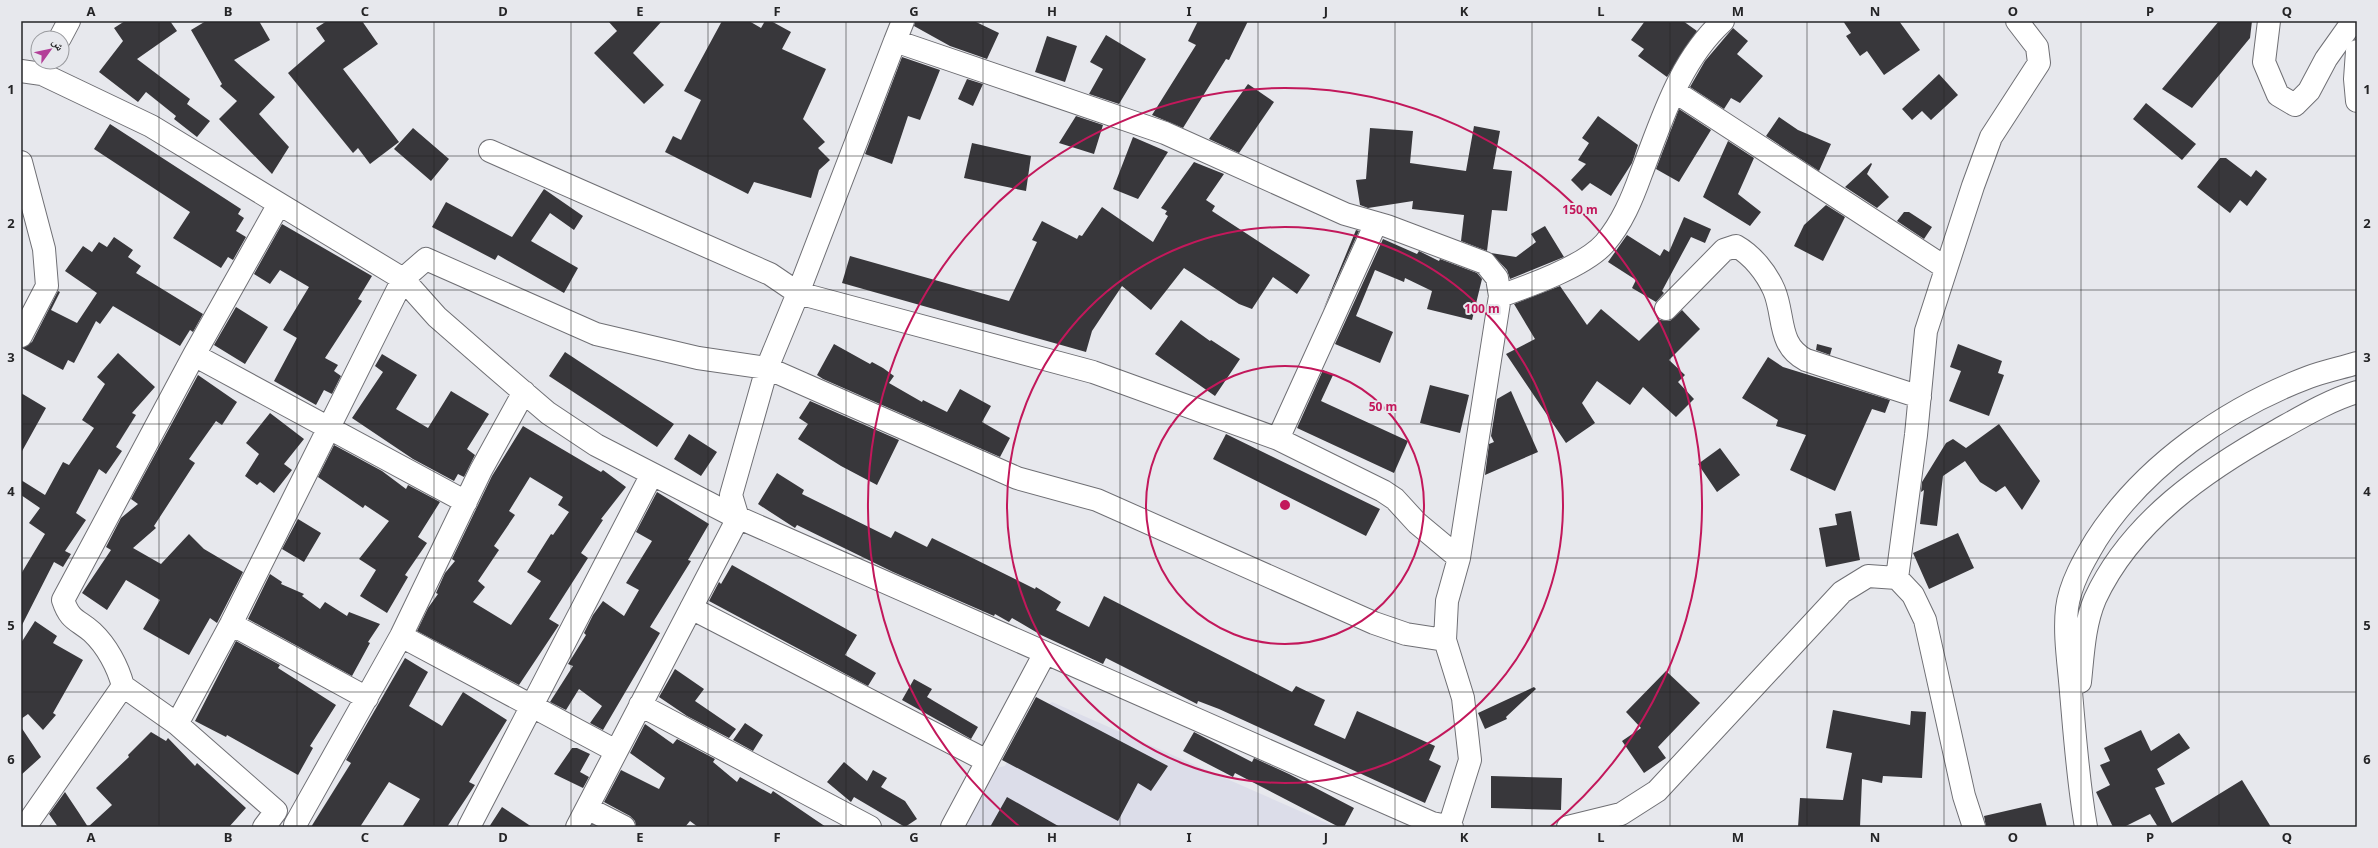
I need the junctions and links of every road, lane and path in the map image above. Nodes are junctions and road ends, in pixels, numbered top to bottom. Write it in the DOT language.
graph roads {
  1 [pos="69,21"];
  2 [pos="903,21"];
  3 [pos="2017,21"];
  4 [pos="2269,21"];
  5 [pos="2353,21"];
  6 [pos="1714,24"];
  7 [pos="64,30"];
  8 [pos="895,41"];
  9 [pos="2357,51"];
  10 [pos="39,70"];
  11 [pos="1674,91"];
  12 [pos="2357,101"];
  13 [pos="490,151"];
  14 [pos="21,162"];
  15 [pos="279,204"];
  16 [pos="1376,223"];
  17 [pos="1946,268"];
  18 [pos="403,279"];
  19 [pos="798,293"];
  20 [pos="1500,296"];
  21 [pos="1666,309"];
  22 [pos="21,336"];
  23 [pos="194,355"];
  24 [pos="2357,363"];
  25 [pos="767,368"];
  26 [pos="524,392"];
  27 [pos="2357,392"];
  28 [pos="1920,397"];
  29 [pos="329,428"];
  30 [pos="1278,439"];
  31 [pos="652,474"];
  32 [pos="466,502"];
  33 [pos="738,518"];
  34 [pos="1459,558"];
  35 [pos="1897,578"];
  36 [pos="691,608"];
  37 [pos="231,624"];
  38 [pos="401,636"];
  39 [pos="1446,640"];
  40 [pos="1045,653"];
  41 [pos="123,686"];
  42 [pos="367,698"];
  43 [pos="640,705"];
  44 [pos="532,706"];
  45 [pos="177,724"];
  46 [pos="2075,733"];
  47 [pos="616,751"];
  48 [pos="987,761"];
  49 [pos="587,808"];
  50 [pos="270,819"];
  51 [pos="296,826"];
  52 [pos="25,827"];
  53 [pos="469,827"];
  54 [pos="576,827"];
  55 [pos="624,827"];
  56 [pos="870,827"];
  57 [pos="952,827"];
  58 [pos="1450,827"];
  59 [pos="1568,827"];
  60 [pos="1974,827"];
  61 [pos="2086,827"];
  1 -- 7 [label="street"];
  2 -- 8 [label="street"];
  3 -- 17 [label="street"];
  4 -- 5 [label="street"];
  6 -- 11 [label="street"];
  8 -- 16 [label="street"];
  8 -- 19 [label="street"];
  9 -- 12 [label="street"];
  10 -- 15 [label="street"];
  11 -- 17 [label="street"];
  11 -- 20 [label="street"];
  13 -- 19 [label="street"];
  14 -- 22 [label="street"];
  15 -- 18 [label="street"];
  15 -- 23 [label="street"];
  16 -- 20 [label="street"];
  16 -- 30 [label="street"];
  17 -- 28 [label="street"];
  18 -- 25 [label="street"];
  18 -- 26 [label="street"];
  18 -- 29 [label="street"];
  19 -- 25 [label="street"];
  19 -- 30 [label="street"];
  20 -- 34 [label="street"];
  21 -- 28 [label="street"];
  23 -- 29 [label="street"];
  23 -- 41 [label="street"];
  24 -- 46 [label="street"];
  25 -- 33 [label="street"];
  25 -- 39 [label="street"];
  26 -- 31 [label="street"];
  26 -- 32 [label="street"];
  27 -- 46 [label="street"];
  28 -- 35 [label="street"];
  29 -- 32 [label="street"];
  29 -- 37 [label="street"];
  30 -- 34 [label="street"];
  31 -- 33 [label="street"];
  31 -- 44 [label="street"];
  32 -- 38 [label="street"];
  33 -- 36 [label="street"];
  33 -- 40 [label="street"];
  34 -- 39 [label="street"];
  35 -- 59 [label="street"];
  35 -- 60 [label="street"];
  36 -- 43 [label="street"];
  36 -- 48 [label="street"];
  37 -- 42 [label="street"];
  37 -- 45 [label="street"];
  38 -- 42 [label="street"];
  38 -- 44 [label="street"];
  39 -- 58 [label="street"];
  40 -- 48 [label="street"];
  40 -- 58 [label="street"];
  41 -- 45 [label="street"];
  41 -- 52 [label="street"];
  42 -- 51 [label="street"];
  43 -- 47 [label="street"];
  43 -- 56 [label="street"];
  44 -- 47 [label="street"];
  44 -- 53 [label="street"];
  45 -- 50 [label="street"];
  46 -- 61 [label="street"];
  47 -- 49 [label="street"];
  48 -- 57 [label="street"];
  49 -- 54 [label="street"];
  49 -- 55 [label="street"];
  50 -- 51 [label="street"];
}
